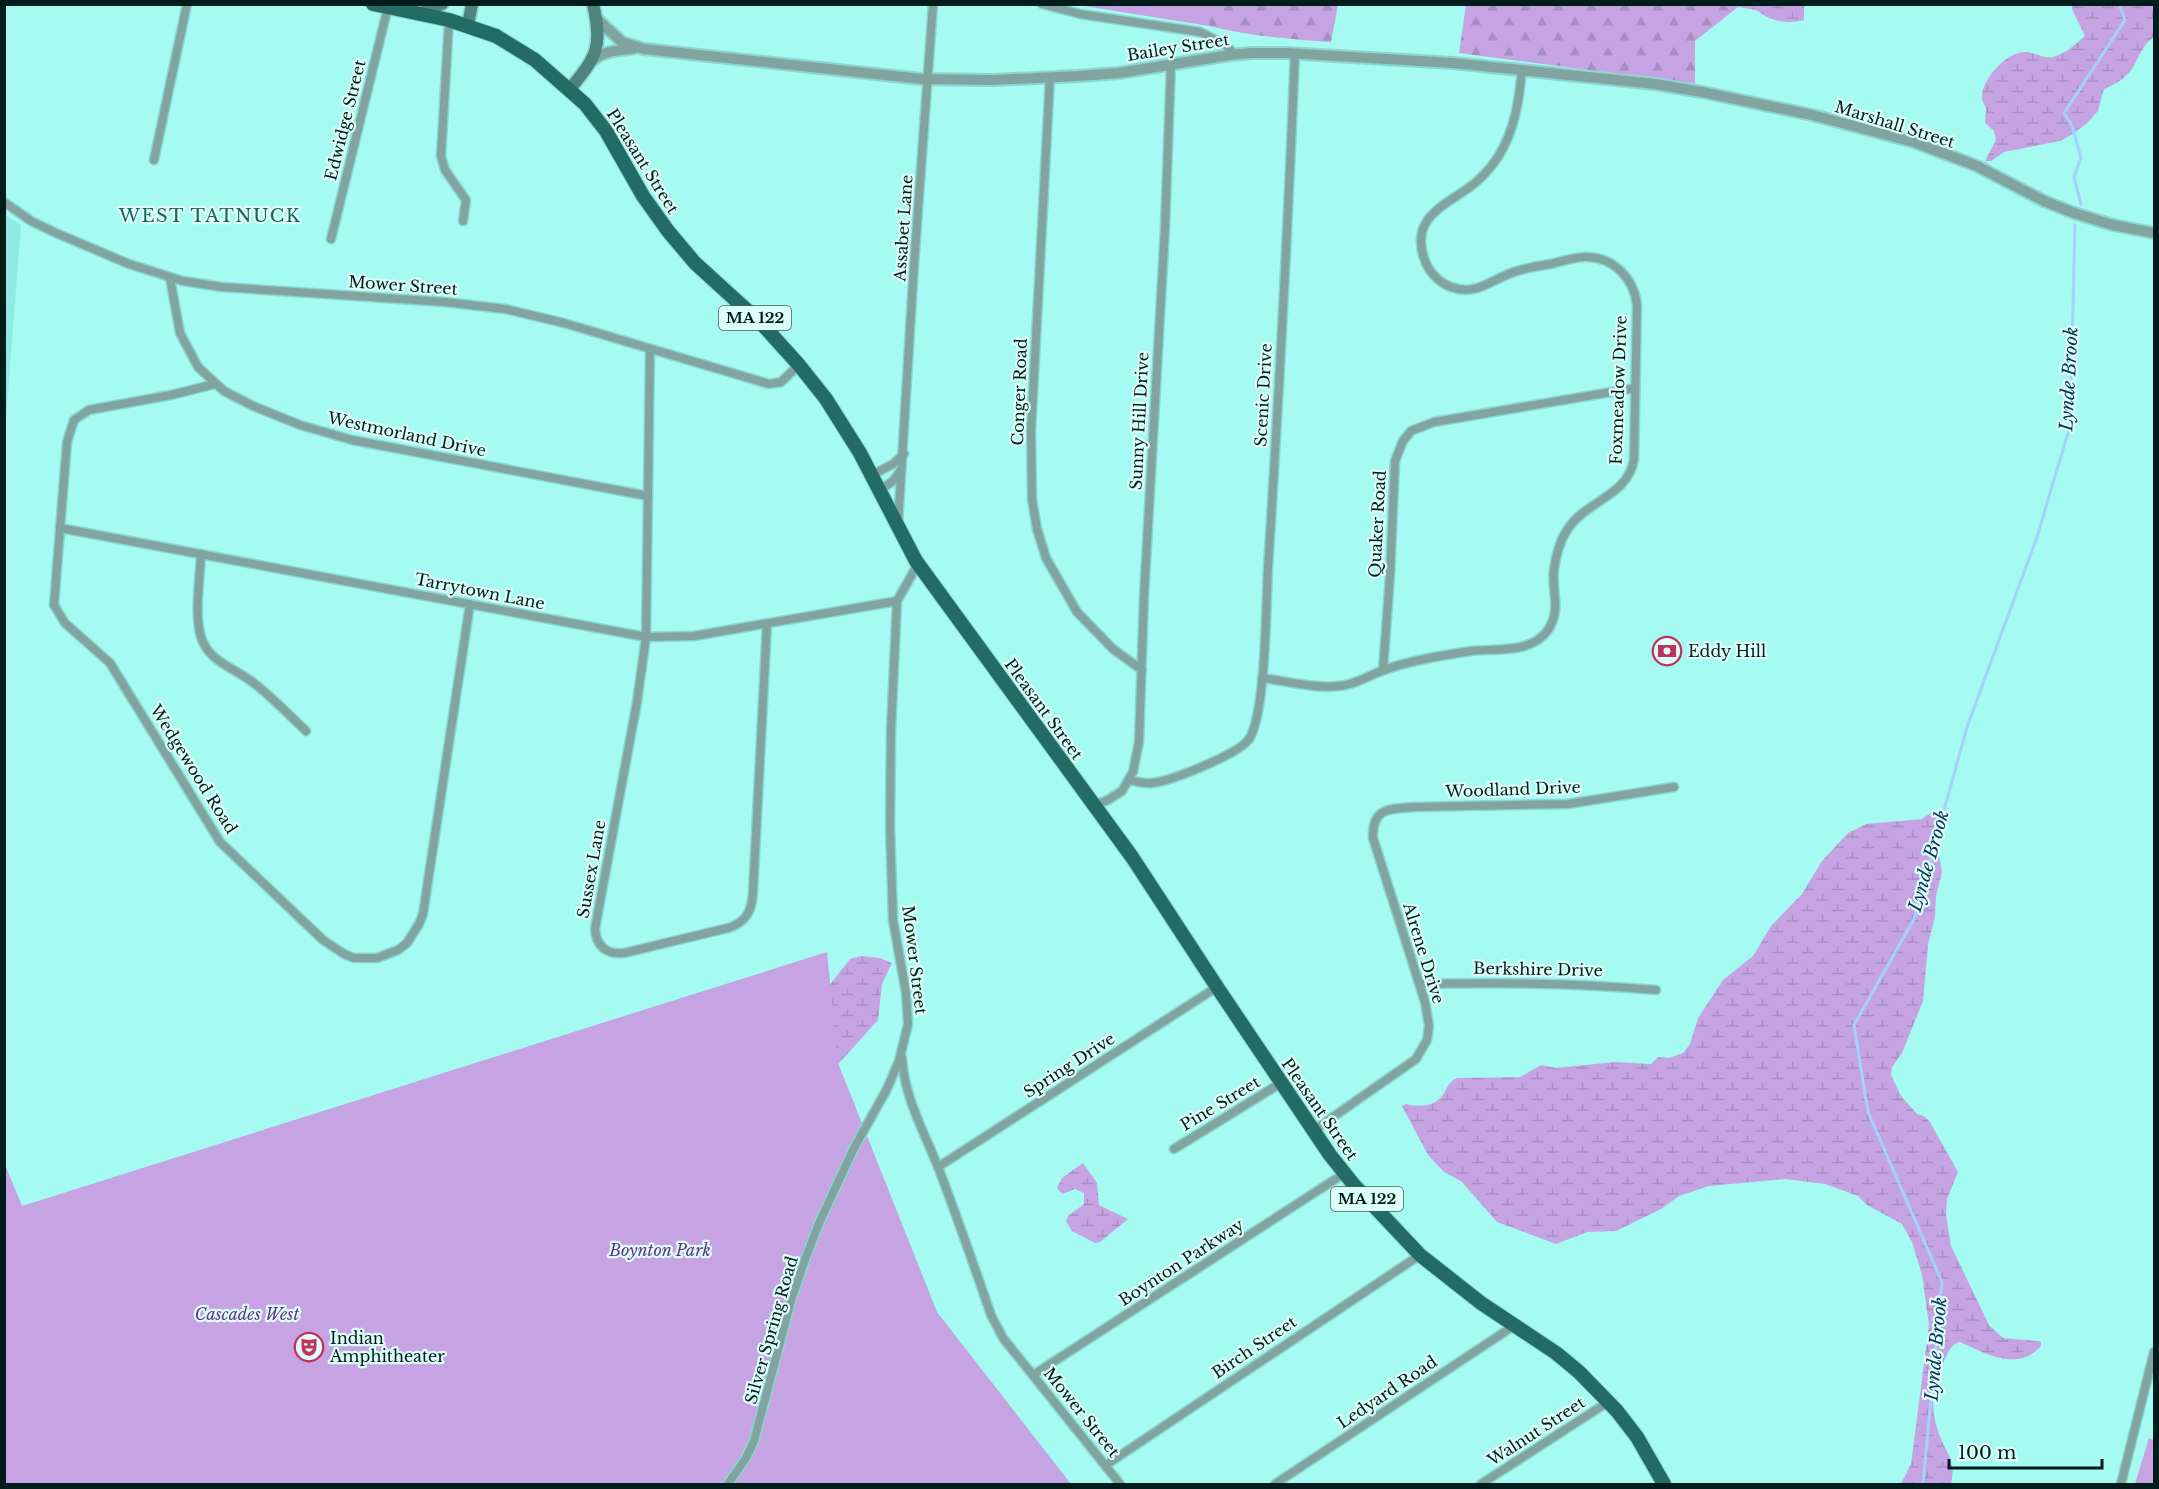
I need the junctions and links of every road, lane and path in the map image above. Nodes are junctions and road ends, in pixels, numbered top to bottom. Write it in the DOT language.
graph roads {
  1 [pos="187,4"];
  2 [pos="373,4"];
  3 [pos="442,4"];
  4 [pos="472,4"];
  5 [pos="582,4"];
  6 [pos="593,4"];
  7 [pos="933,4"];
  8 [pos="1042,4"];
  9 [pos="388,7"];
  10 [pos="421,13"];
  11 [pos="596,18"];
  12 [pos="449,20"];
  13 [pos="468,25"];
  14 [pos="638,48"];
  15 [pos="1295,53"];
  16 [pos="1235,54"];
  17 [pos="591,62"];
  18 [pos="1171,63"];
  19 [pos="1522,70"];
  20 [pos="1050,77"];
  21 [pos="927,79"];
  22 [pos="570,88"];
  23 [pos="1722,96"];
  24 [pos="154,160"];
  25 [pos="4,202"];
  26 [pos="463,221"];
  27 [pos="2154,233"];
  28 [pos="331,239"];
  29 [pos="170,278"];
  30 [pos="650,349"];
  31 [pos="799,365"];
  32 [pos="215,384"];
  33 [pos="1635,388"];
  34 [pos="904,453"];
  35 [pos="903,466"];
  36 [pos="872,475"];
  37 [pos="880,490"];
  38 [pos="648,496"];
  39 [pos="60,528"];
  40 [pos="898,528"];
  41 [pos="201,554"];
  42 [pos="918,564"];
  43 [pos="897,601"];
  44 [pos="470,604"];
  45 [pos="766,624"];
  46 [pos="646,637"];
  47 [pos="1142,670"];
  48 [pos="1383,670"];
  49 [pos="1262,678"];
  50 [pos="306,731"];
  51 [pos="1129,780"];
  52 [pos="1674,787"];
  53 [pos="1095,805"];
  54 [pos="1373,838"];
  55 [pos="1420,984"];
  56 [pos="1217,987"];
  57 [pos="1656,990"];
  58 [pos="901,1052"];
  59 [pos="1281,1083"];
  60 [pos="1313,1131"];
  61 [pos="1174,1149"];
  62 [pos="938,1167"];
  63 [pos="1345,1173"];
  64 [pos="1420,1255"];
  65 [pos="1515,1325"];
  66 [pos="2154,1352"];
  67 [pos="1033,1376"];
  68 [pos="1608,1402"];
  69 [pos="1106,1465"];
  70 [pos="728,1485"];
  71 [pos="1120,1485"];
  72 [pos="1275,1485"];
  73 [pos="1481,1485"];
  74 [pos="1664,1485"];
  75 [pos="2121,1485"];
  1 -- 24 [label="street"];
  2 -- 9 [label="main road, Pleasant Street / MA 122"];
  3 -- 10 [label="main road"];
  4 -- 13 [label="main road"];
  5 -- 11 [label="main road"];
  6 -- 11 [label="main road"];
  7 -- 21 [label="street, Assabet Lane"];
  8 -- 16 [label="street"];
  9 -- 10 [label="main road, Pleasant Street / MA 122"];
  9 -- 28 [label="street, Edwidge Street"];
  10 -- 12 [label="main road, Pleasant Street / MA 122"];
  11 -- 14 [label="street, Bailey Street"];
  11 -- 17 [label="main road"];
  12 -- 13 [label="main road, Pleasant Street / MA 122"];
  12 -- 26 [label="street"];
  13 -- 22 [label="main road, Pleasant Street / MA 122"];
  14 -- 17 [label="street, Bailey Street"];
  14 -- 21 [label="street, Bailey Street"];
  15 -- 16 [label="street, Bailey Street"];
  15 -- 19 [label="street, Bailey Street"];
  15 -- 49 [label="street, Scenic Drive"];
  16 -- 18 [label="street, Bailey Street"];
  17 -- 22 [label="main road, Bailey Street"];
  18 -- 20 [label="street, Bailey Street"];
  18 -- 47 [label="street, Sunny Hill Drive"];
  19 -- 23 [label="street, Bailey Street"];
  19 -- 33 [label="street, Foxmeadow Drive"];
  20 -- 21 [label="street, Bailey Street"];
  20 -- 47 [label="street, Conger Road"];
  21 -- 34 [label="street, Assabet Lane"];
  22 -- 31 [label="main road, Pleasant Street / MA 122"];
  23 -- 27 [label="street, Marshall Street"];
  25 -- 29 [label="street, Mower Street"];
  29 -- 30 [label="street, Mower Street"];
  29 -- 32 [label="street, Westmorland Drive"];
  30 -- 31 [label="street, Mower Street"];
  30 -- 38 [label="street, Sussex Lane"];
  31 -- 36 [label="main road, Pleasant Street / MA 122"];
  32 -- 38 [label="street, Westmorland Drive"];
  32 -- 39 [label="street, Wedgewood Road"];
  33 -- 48 [label="street, Foxmeadow Drive"];
  33 -- 48 [label="street, Quaker Road"];
  34 -- 35 [label="street, Assabet Lane"];
  34 -- 36 [label="street"];
  35 -- 37 [label="street"];
  35 -- 40 [label="street, Assabet Lane"];
  36 -- 37 [label="main road, Pleasant Street / MA 122"];
  37 -- 40 [label="main road, Pleasant Street / MA 122"];
  38 -- 46 [label="street, Sussex Lane"];
  39 -- 41 [label="street, Tarrytown Lane"];
  39 -- 44 [label="street, Wedgewood Road"];
  40 -- 42 [label="main road, Pleasant Street / MA 122"];
  41 -- 44 [label="street, Tarrytown Lane"];
  41 -- 50 [label="street"];
  42 -- 43 [label="street, Mower Street"];
  42 -- 53 [label="main road, Pleasant Street / MA 122"];
  43 -- 45 [label="street, Tarrytown Lane"];
  43 -- 58 [label="street, Mower Street"];
  44 -- 46 [label="street, Tarrytown Lane"];
  45 -- 46 [label="street, Tarrytown Lane"];
  45 -- 46 [label="street, Sussex Lane"];
  47 -- 51 [label="street, Sunny Hill Drive"];
  48 -- 49 [label="street, Foxmeadow Drive"];
  49 -- 51 [label="street, Scenic Drive"];
  51 -- 53 [label="street"];
  52 -- 54 [label="street, Woodland Drive"];
  53 -- 56 [label="main road, Pleasant Street / MA 122"];
  54 -- 55 [label="street, Alrene Drive"];
  55 -- 57 [label="street, Berkshire Drive"];
  55 -- 60 [label="street, Alrene Drive"];
  56 -- 59 [label="main road, Pleasant Street / MA 122"];
  56 -- 62 [label="street, Spring Drive"];
  58 -- 62 [label="street, Mower Street"];
  58 -- 70 [label="street, Silver Spring Road"];
  59 -- 60 [label="main road, Pleasant Street / MA 122"];
  59 -- 61 [label="street, Pine Street"];
  60 -- 63 [label="main road, Pleasant Street / MA 122"];
  62 -- 67 [label="street, Mower Street"];
  63 -- 64 [label="main road, Pleasant Street / MA 122"];
  63 -- 67 [label="street, Boynton Parkway"];
  64 -- 65 [label="main road, Pleasant Street / MA 122"];
  64 -- 69 [label="street, Birch Street"];
  65 -- 68 [label="main road, Pleasant Street / MA 122"];
  65 -- 72 [label="street, Ledyard Road"];
  66 -- 75 [label="street"];
  67 -- 69 [label="street, Mower Street"];
  68 -- 73 [label="street, Walnut Street"];
  68 -- 74 [label="main road, Pleasant Street / MA 122"];
  69 -- 71 [label="street, Mower Street"];
}
